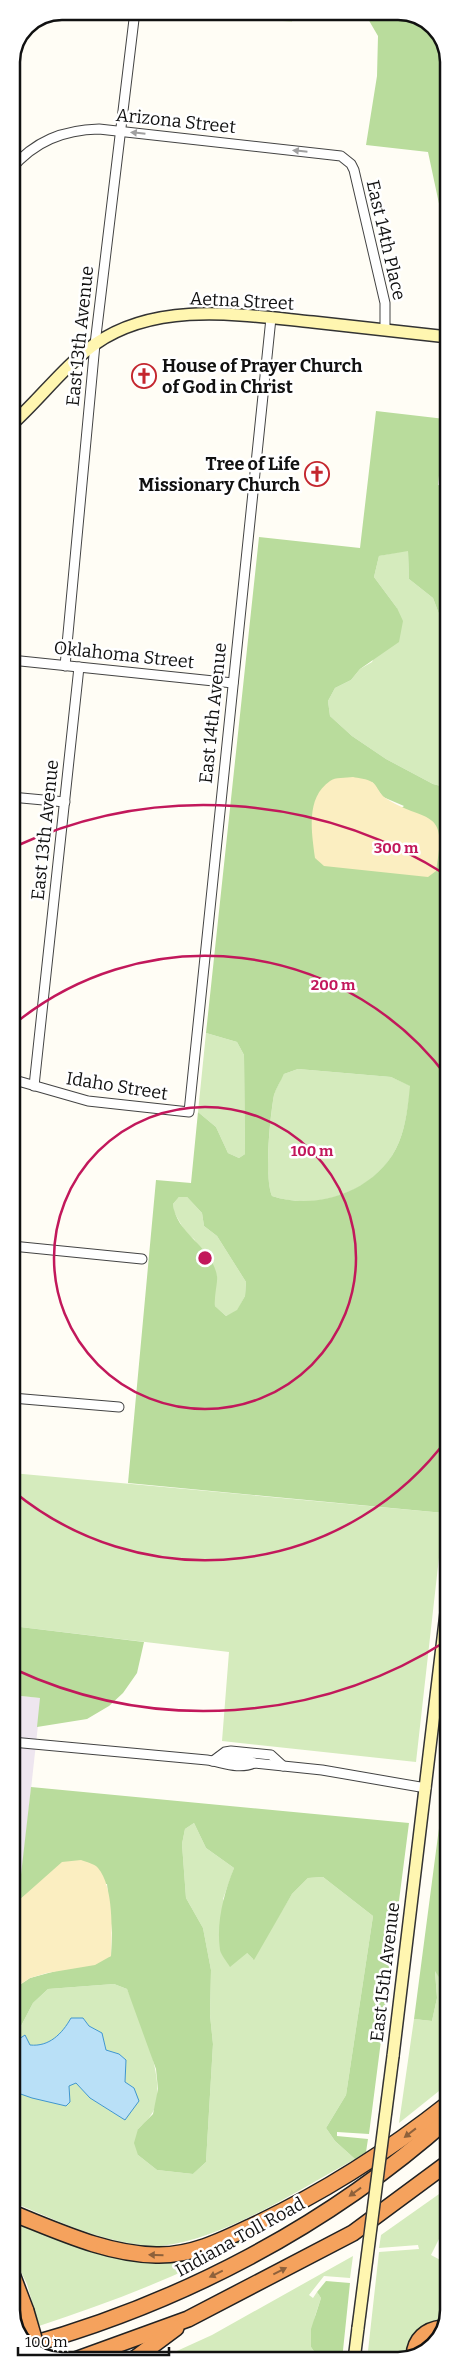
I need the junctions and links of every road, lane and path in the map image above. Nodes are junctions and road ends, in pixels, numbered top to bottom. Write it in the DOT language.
graph roads {
  1 [pos="134,20"];
  2 [pos="120,131"];
  3 [pos="20,160"];
  4 [pos="347,160"];
  5 [pos="271,318"];
  6 [pos="385,330"];
  7 [pos="440,336"];
  8 [pos="95,344"];
  9 [pos="20,415"];
  10 [pos="20,661"];
  11 [pos="65,666"];
  12 [pos="79,667"];
  13 [pos="233,683"];
  14 [pos="20,798"];
  15 [pos="64,802"];
  16 [pos="20,1082"];
  17 [pos="34,1086"];
  18 [pos="189,1112"];
  19 [pos="20,1247"];
  20 [pos="142,1259"];
  21 [pos="20,1399"];
  22 [pos="119,1407"];
  23 [pos="440,1666"];
  24 [pos="20,1743"];
  25 [pos="216,1759"];
  26 [pos="283,1766"];
  27 [pos="426,1788"];
  28 [pos="440,2110"];
  29 [pos="440,2126"];
  30 [pos="440,2169"];
  31 [pos="20,2216"];
  32 [pos="20,2304"];
  33 [pos="20,2309"];
  34 [pos="22,2312"];
  35 [pos="188,2319"];
  36 [pos="24,2327"];
  37 [pos="435,2330"];
  38 [pos="34,2342"];
  39 [pos="36,2343"];
  40 [pos="415,2348"];
  41 [pos="97,2352"];
  42 [pos="144,2352"];
  43 [pos="355,2352"];
  1 -- 2 [label="street, East 13th Avenue"];
  2 -- 3 [label="street, Arizona Street"];
  4 -- 2 [label="street, Arizona Street, one-way"];
  2 -- 8 [label="street, East 13th Avenue"];
  4 -- 6 [label="street, East 14th Place"];
  5 -- 6 [label="street, Aetna Street"];
  5 -- 8 [label="street, Aetna Street"];
  5 -- 13 [label="street, East 14th Avenue"];
  6 -- 7 [label="street, Aetna Street"];
  8 -- 9 [label="street, Aetna Street"];
  8 -- 11 [label="street, East 13th Avenue"];
  10 -- 11 [label="street, Oklahoma Street"];
  11 -- 12 [label="street, Oklahoma Street"];
  12 -- 13 [label="street, Oklahoma Street"];
  12 -- 15 [label="street, East 13th Avenue"];
  13 -- 18 [label="street, East 14th Avenue"];
  14 -- 15 [label="street"];
  15 -- 17 [label="street, East 13th Avenue"];
  16 -- 17 [label="street, Idaho Street"];
  17 -- 18 [label="street, Idaho Street"];
  19 -- 20 [label="street"];
  21 -- 22 [label="street"];
  23 -- 27 [label="street, East 15th Avenue"];
  24 -- 25 [label="street"];
  25 -- 26 [label="street"];
  25 -- 26 [label="street"];
  26 -- 27 [label="street"];
  27 -- 43 [label="street, East 15th Avenue, bridge"];
  28 -- 31 [label="highway, one-way"];
  29 -- 39 [label="highway, Indiana Toll Road, one-way"];
  35 -- 30 [label="highway, one-way"];
  32 -- 34 [label="highway"];
  33 -- 34 [label="highway"];
  34 -- 36 [label="highway"];
  34 -- 38 [label="highway, bridge"];
  35 -- 41 [label="highway"];
  35 -- 42 [label="highway"];
  37 -- 40 [label="highway"];
}
